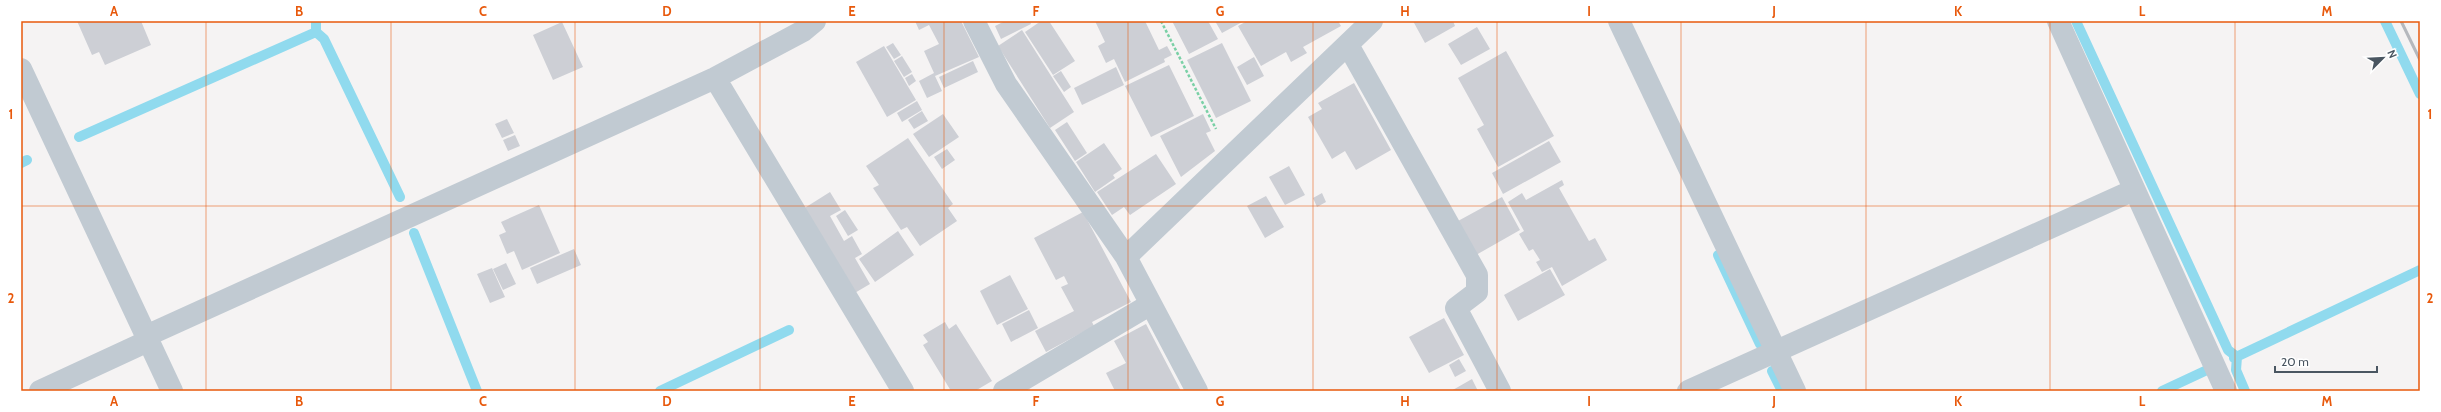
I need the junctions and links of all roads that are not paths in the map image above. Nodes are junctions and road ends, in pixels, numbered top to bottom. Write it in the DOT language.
graph roads {
  1 [pos="815,21"];
  2 [pos="974,21"];
  3 [pos="1372,21"];
  4 [pos="1618,21"];
  5 [pos="2058,21"];
  6 [pos="1349,35"];
  7 [pos="21,69"];
  8 [pos="715,78"];
  9 [pos="2134,190"];
  10 [pos="1126,257"];
  11 [pos="1151,304"];
  12 [pos="147,339"];
  13 [pos="1776,351"];
  14 [pos="40,391"];
  15 [pos="172,391"];
  16 [pos="903,391"];
  17 [pos="1004,391"];
  18 [pos="1197,391"];
  19 [pos="1500,391"];
  20 [pos="1688,391"];
  21 [pos="1795,391"];
  22 [pos="2226,391"];
  1 -- 8 [label="street"];
  2 -- 10 [label="street"];
  3 -- 6 [label="street"];
  4 -- 13 [label="street"];
  5 -- 9 [label="street"];
  6 -- 10 [label="street"];
  6 -- 19 [label="street"];
  7 -- 12 [label="street"];
  8 -- 12 [label="street"];
  8 -- 16 [label="street"];
  9 -- 13 [label="street"];
  9 -- 22 [label="street"];
  10 -- 11 [label="street"];
  11 -- 17 [label="street"];
  11 -- 18 [label="street"];
  12 -- 14 [label="street"];
  12 -- 15 [label="street"];
  13 -- 20 [label="street"];
  13 -- 21 [label="street"];
}
